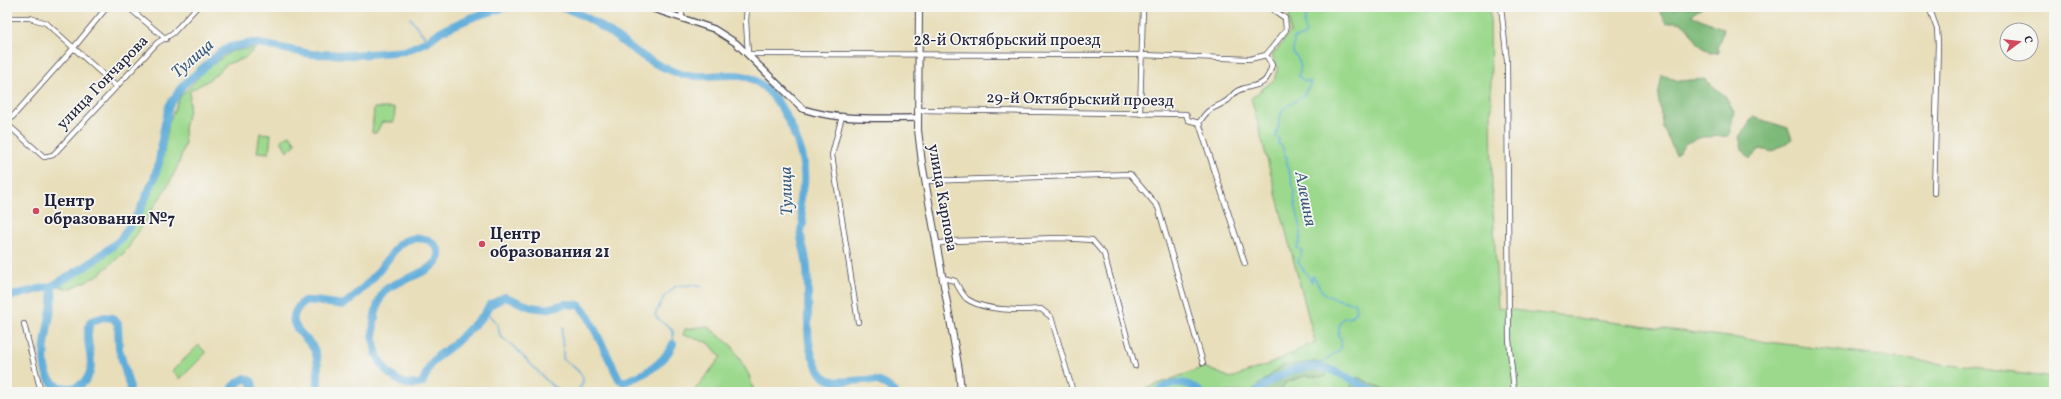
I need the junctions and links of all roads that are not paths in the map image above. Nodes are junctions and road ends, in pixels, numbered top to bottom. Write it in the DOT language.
graph roads {
  1 [pos="107,7"];
  2 [pos="128,7"];
  3 [pos="197,7"];
  4 [pos="648,7"];
  5 [pos="681,7"];
  6 [pos="747,7"];
  7 [pos="919,7"];
  8 [pos="1143,7"];
  9 [pos="1269,7"];
  10 [pos="1501,7"];
  11 [pos="1929,7"];
  12 [pos="7,18"];
  13 [pos="682,18"];
  14 [pos="166,39"];
  15 [pos="73,47"];
  16 [pos="748,54"];
  17 [pos="918,54"];
  18 [pos="1142,55"];
  19 [pos="1266,55"];
  20 [pos="117,87"];
  21 [pos="917,110"];
  22 [pos="1140,114"];
  23 [pos="842,116"];
  24 [pos="918,118"];
  25 [pos="7,123"];
  26 [pos="1199,123"];
  27 [pos="925,181"];
  28 [pos="1934,193"];
  29 [pos="937,244"];
  30 [pos="1245,264"];
  31 [pos="943,278"];
  32 [pos="858,322"];
  33 [pos="24,324"];
  34 [pos="1203,363"];
  35 [pos="1135,366"];
  36 [pos="41,392"];
  37 [pos="961,392"];
  38 [pos="1073,392"];
  39 [pos="1514,392"];
  1 -- 15 [label="street"];
  2 -- 14 [label="street"];
  3 -- 14 [label="street, улица Гончарова"];
  4 -- 13 [label="street"];
  5 -- 13 [label="street"];
  6 -- 16 [label="street"];
  7 -- 17 [label="main road, улица Карпова"];
  8 -- 18 [label="street"];
  9 -- 19 [label="street"];
  10 -- 39 [label="street"];
  11 -- 28 [label="street"];
  12 -- 15 [label="street"];
  13 -- 16 [label="street"];
  14 -- 20 [label="street, улица Гончарова"];
  15 -- 20 [label="street"];
  15 -- 25 [label="street"];
  16 -- 17 [label="street, 28-й Октябрьский проезд"];
  16 -- 23 [label="street"];
  17 -- 18 [label="street, 28-й Октябрьский проезд"];
  17 -- 21 [label="main road, улица Карпова"];
  18 -- 19 [label="street, 28-й Октябрьский проезд"];
  18 -- 22 [label="street"];
  19 -- 26 [label="street"];
  20 -- 25 [label="street, улица Гончарова"];
  21 -- 22 [label="street, 29-й Октябрьский проезд"];
  21 -- 24 [label="main road, улица Карпова"];
  22 -- 26 [label="street, 29-й Октябрьский проезд"];
  23 -- 24 [label="street"];
  23 -- 32 [label="street"];
  24 -- 27 [label="main road, улица Карпова"];
  26 -- 30 [label="street"];
  27 -- 29 [label="main road, улица Карпова"];
  27 -- 34 [label="street"];
  29 -- 31 [label="main road, улица Карпова"];
  29 -- 35 [label="street"];
  31 -- 37 [label="main road, улица Карпова"];
  31 -- 38 [label="street"];
  33 -- 36 [label="street"];
}
